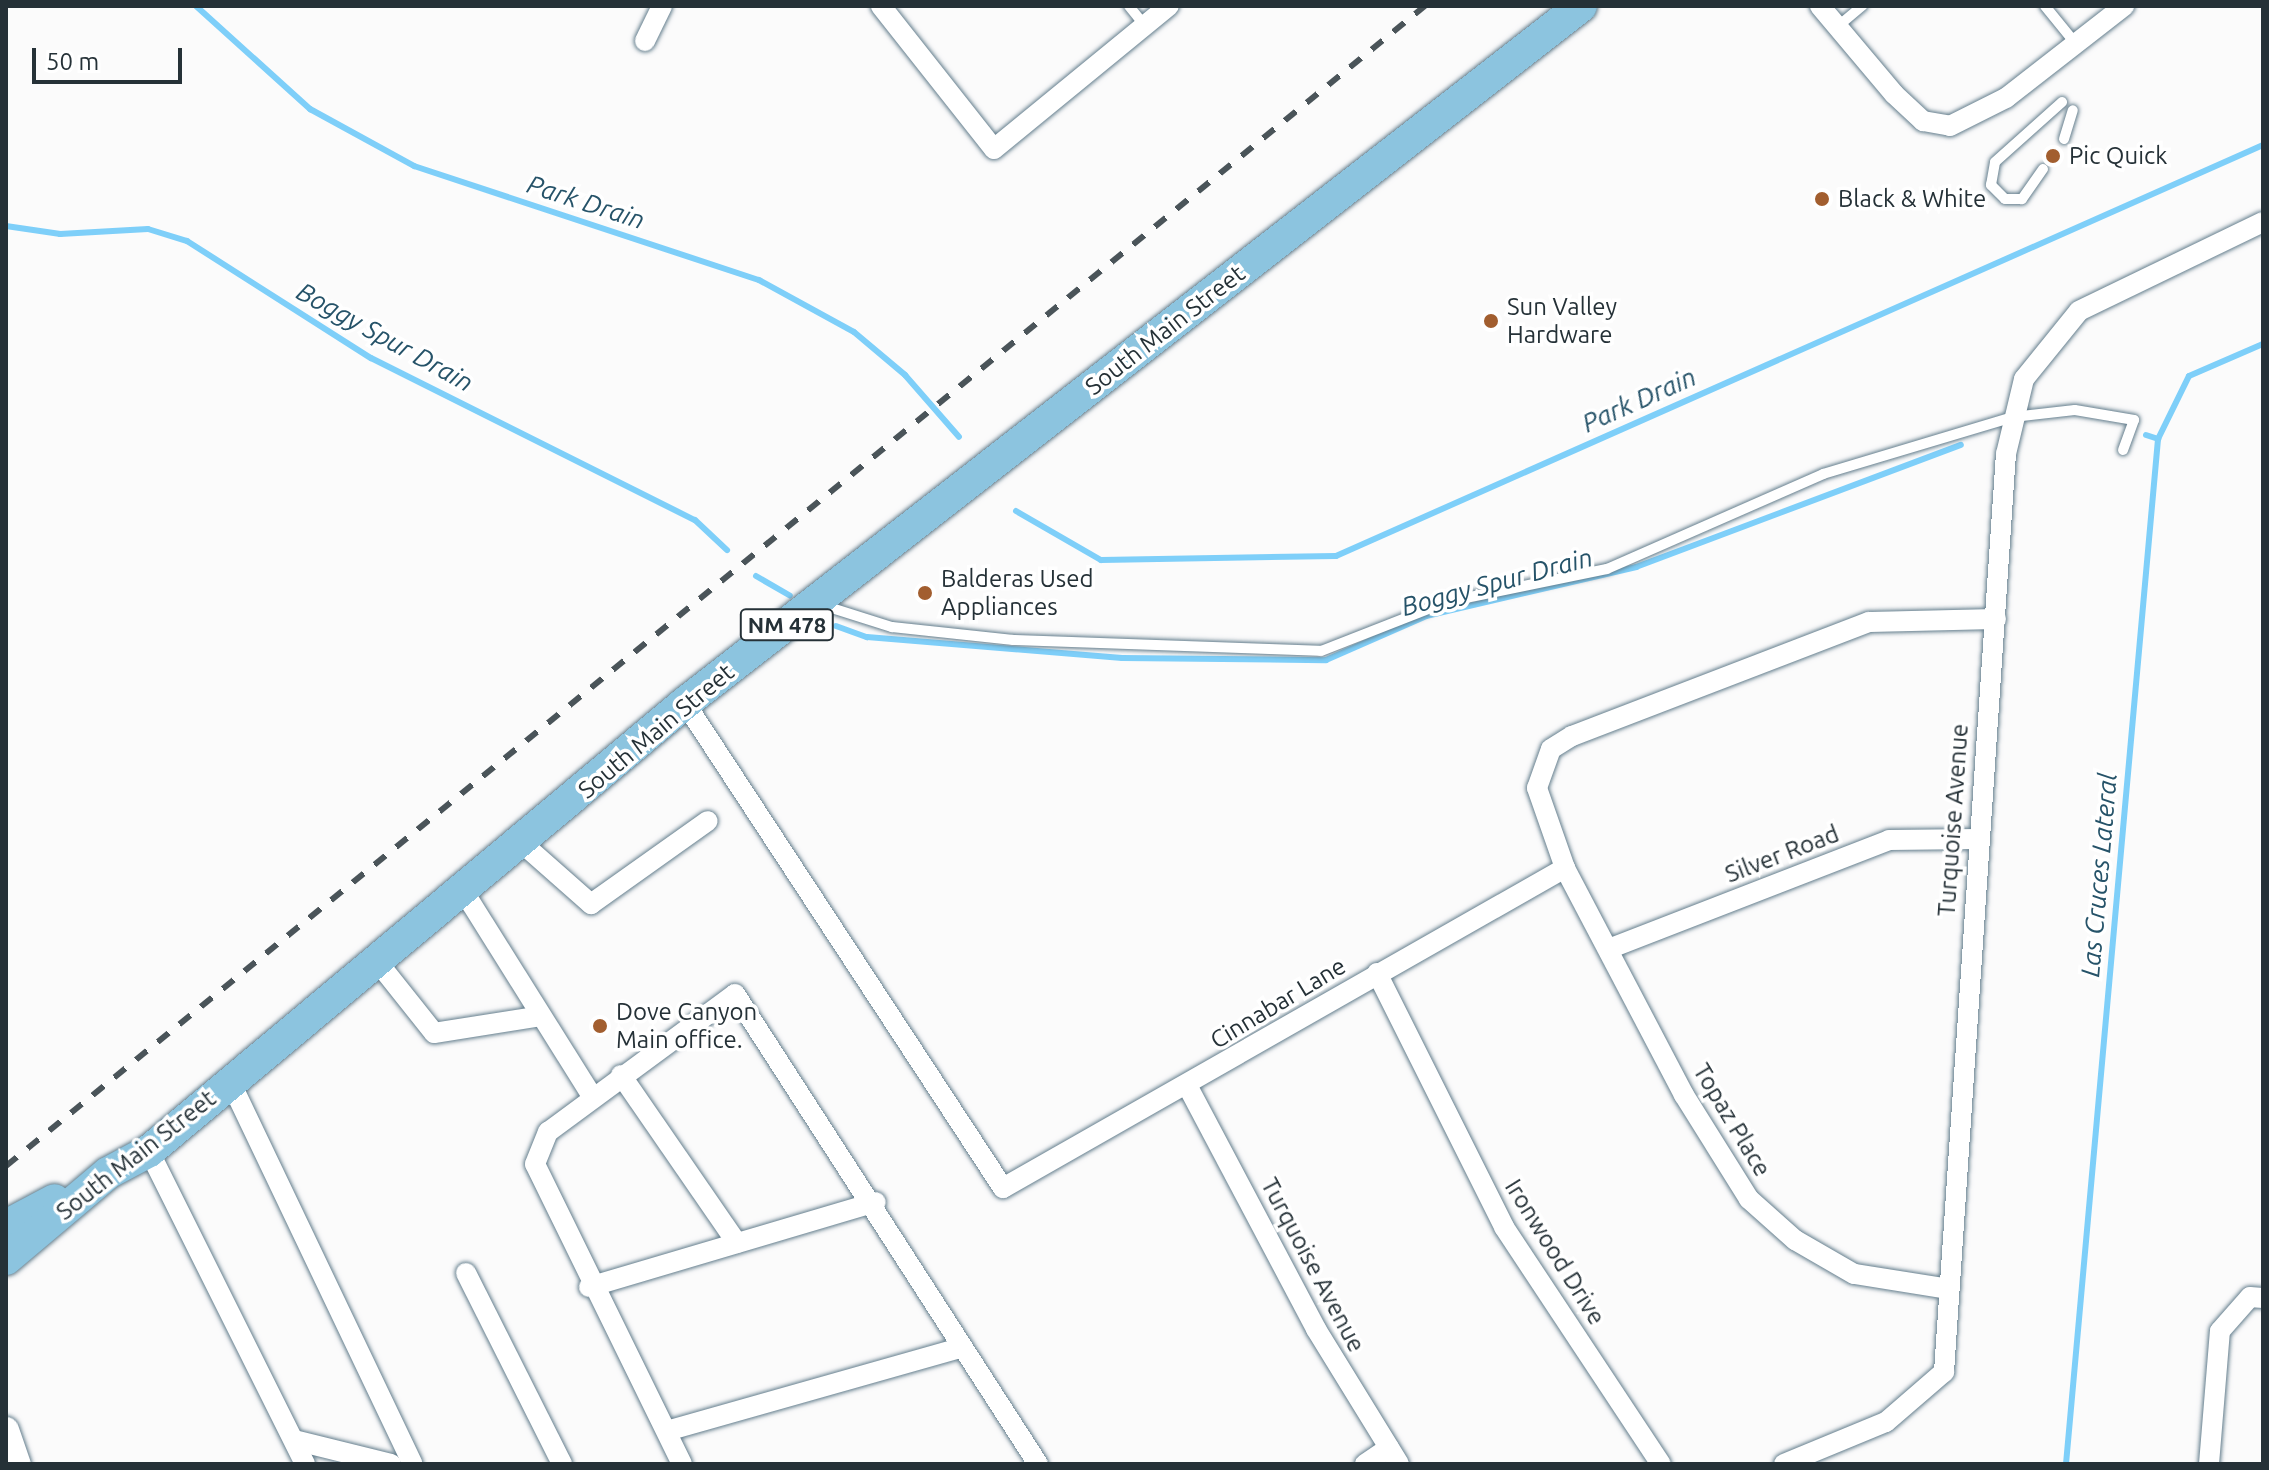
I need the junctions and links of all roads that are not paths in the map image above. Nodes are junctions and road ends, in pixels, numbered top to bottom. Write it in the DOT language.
graph roads {
  1 [pos="662,6"];
  2 [pos="881,6"];
  3 [pos="1129,6"];
  4 [pos="1169,6"];
  5 [pos="1581,6"];
  6 [pos="1820,6"];
  7 [pos="1862,6"];
  8 [pos="2045,6"];
  9 [pos="2124,6"];
  10 [pos="1145,26"];
  11 [pos="1837,27"];
  12 [pos="645,41"];
  13 [pos="2076,44"];
  14 [pos="2062,102"];
  15 [pos="2073,110"];
  16 [pos="2064,139"];
  17 [pos="2043,169"];
  18 [pos="2263,222"];
  19 [pos="2013,417"];
  20 [pos="2123,450"];
  21 [pos="816,602"];
  22 [pos="1996,619"];
  23 [pos="685,703"];
  24 [pos="708,821"];
  25 [pos="1977,839"];
  26 [pos="523,844"];
  27 [pos="1565,868"];
  28 [pos="464,892"];
  29 [pos="1611,948"];
  30 [pos="376,960"];
  31 [pos="1377,973"];
  32 [pos="541,1016"];
  33 [pos="621,1075"];
  34 [pos="230,1081"];
  35 [pos="1188,1087"];
  36 [pos="593,1098"];
  37 [pos="149,1151"];
  38 [pos="108,1173"];
  39 [pos="876,1202"];
  40 [pos="6,1226"];
  41 [pos="737,1243"];
  42 [pos="6,1259"];
  43 [pos="466,1273"];
  44 [pos="589,1287"];
  45 [pos="1949,1289"];
  46 [pos="2263,1298"];
  47 [pos="961,1348"];
  48 [pos="6,1430"];
  49 [pos="667,1431"];
  50 [pos="294,1440"];
  51 [pos="1394,1456"];
  52 [pos="18,1464"];
  53 [pos="305,1464"];
  54 [pos="391,1464"];
  55 [pos="413,1464"];
  56 [pos="562,1464"];
  57 [pos="682,1464"];
  58 [pos="1038,1464"];
  59 [pos="1365,1464"];
  60 [pos="1661,1464"];
  61 [pos="1784,1464"];
  62 [pos="2209,1464"];
  1 -- 12 [label="street"];
  2 -- 10 [label="street"];
  3 -- 10 [label="lane"];
  4 -- 10 [label="street"];
  5 -- 21 [label="main road, South Main Street / NM 478"];
  6 -- 11 [label="street"];
  7 -- 11 [label="lane"];
  8 -- 13 [label="lane"];
  9 -- 13 [label="street"];
  11 -- 13 [label="street"];
  14 -- 17 [label="lane"];
  15 -- 16 [label="lane"];
  18 -- 19 [label="street, Turquoise Avenue"];
  19 -- 20 [label="lane"];
  19 -- 21 [label="lane"];
  19 -- 22 [label="street, Turquoise Avenue"];
  21 -- 23 [label="main road, South Main Street / NM 478"];
  22 -- 25 [label="street, Turquoise Avenue"];
  22 -- 27 [label="street"];
  23 -- 26 [label="main road, South Main Street / NM 478"];
  23 -- 35 [label="street, Cinnabar Lane"];
  24 -- 26 [label="street"];
  25 -- 29 [label="street, Silver Road"];
  25 -- 45 [label="street, Turquoise Avenue"];
  26 -- 28 [label="main road, South Main Street / NM 478"];
  27 -- 29 [label="street, Topaz Place"];
  27 -- 31 [label="street, Cinnabar Lane"];
  28 -- 30 [label="main road, South Main Street / NM 478"];
  28 -- 32 [label="street"];
  29 -- 45 [label="street, Topaz Place"];
  30 -- 32 [label="street"];
  30 -- 34 [label="main road, South Main Street / NM 478"];
  31 -- 35 [label="street, Cinnabar Lane"];
  31 -- 60 [label="street, Ironwood Drive"];
  32 -- 36 [label="street"];
  33 -- 36 [label="street"];
  33 -- 39 [label="street"];
  33 -- 41 [label="street"];
  34 -- 37 [label="main road, South Main Street / NM 478"];
  34 -- 55 [label="street"];
  35 -- 51 [label="street, Turquoise Avenue"];
  36 -- 44 [label="street"];
  37 -- 38 [label="main road, South Main Street / NM 478"];
  37 -- 50 [label="street"];
  38 -- 40 [label="main road"];
  38 -- 42 [label="main road, South Main Street / NM 478"];
  39 -- 41 [label="street"];
  39 -- 47 [label="street"];
  41 -- 44 [label="street"];
  43 -- 56 [label="street"];
  44 -- 49 [label="street"];
  45 -- 61 [label="street, Turquoise Avenue"];
  46 -- 62 [label="street"];
  47 -- 49 [label="street"];
  47 -- 58 [label="street"];
  48 -- 52 [label="street"];
  49 -- 57 [label="street"];
  50 -- 53 [label="street"];
  50 -- 54 [label="street"];
  51 -- 59 [label="street"];
}
